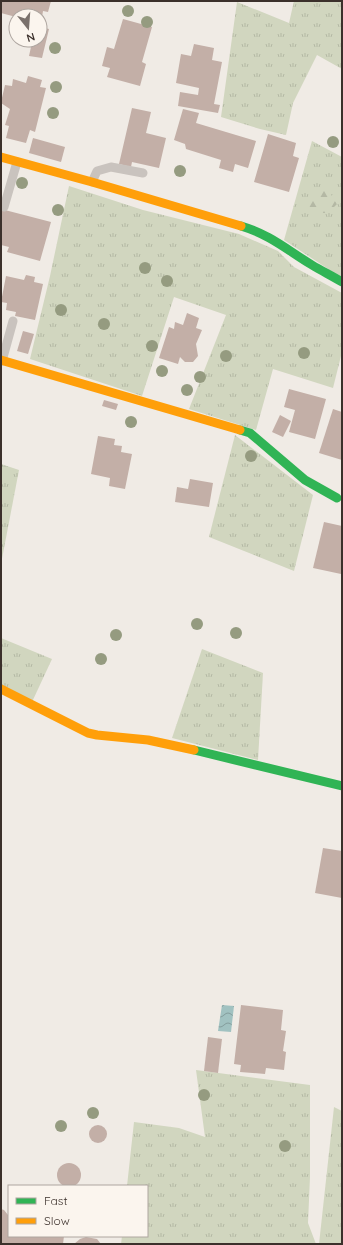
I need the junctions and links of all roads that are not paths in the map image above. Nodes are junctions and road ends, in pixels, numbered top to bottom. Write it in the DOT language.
graph roads {
  1 [pos="1,157"];
  2 [pos="17,162"];
  3 [pos="143,173"];
  4 [pos="92,182"];
  5 [pos="4,207"];
  6 [pos="342,282"];
  7 [pos="13,321"];
  8 [pos="2,360"];
  9 [pos="337,498"];
  10 [pos="1,689"];
  11 [pos="342,786"];
  1 -- 2 [label="street"];
  2 -- 4 [label="street"];
  2 -- 5 [label="lane"];
  3 -- 4 [label="lane"];
  4 -- 6 [label="street"];
  7 -- 8 [label="lane"];
  8 -- 9 [label="street"];
  10 -- 11 [label="street"];
}
